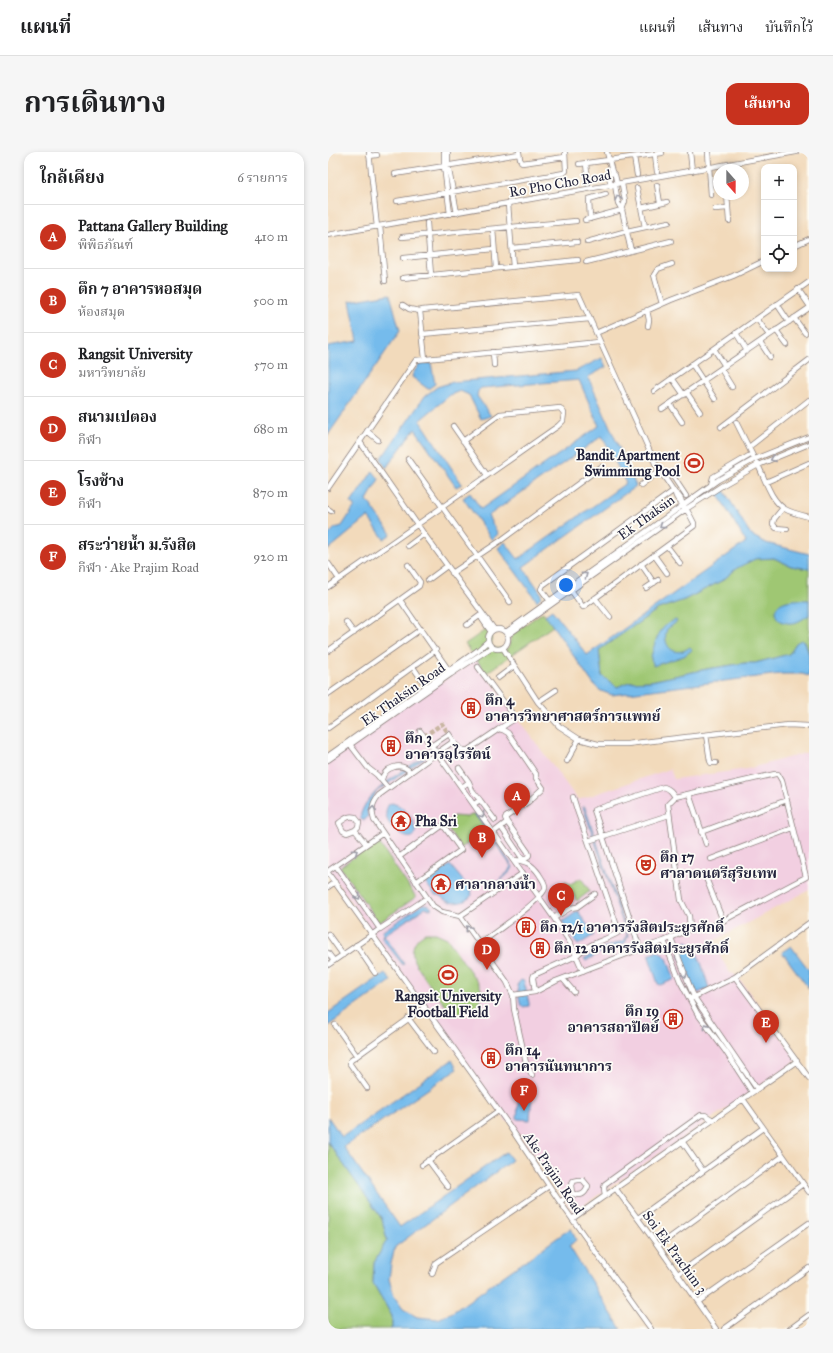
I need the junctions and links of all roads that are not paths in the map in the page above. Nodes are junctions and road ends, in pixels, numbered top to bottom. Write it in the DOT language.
graph roads {
  1 [pos="444,152"];
  2 [pos="448,152"];
  3 [pos="607,152"];
  4 [pos="690,152"];
  5 [pos="708,152"];
  6 [pos="796,152"];
  7 [pos="519,153"];
  8 [pos="648,153"];
  9 [pos="662,153"];
  10 [pos="369,154"];
  11 [pos="655,154"];
  12 [pos="378,155"];
  13 [pos="565,155"];
  14 [pos="767,155"];
  15 [pos="634,157"];
  16 [pos="609,160"];
  17 [pos="586,163"];
  18 [pos="579,164"];
  19 [pos="737,164"];
  20 [pos="446,165"];
  21 [pos="709,168"];
  22 [pos="713,168"];
  23 [pos="692,171"];
  24 [pos="658,172"];
  25 [pos="395,174"];
  26 [pos="637,175"];
  27 [pos="588,184"];
  28 [pos="616,185"];
  29 [pos="657,185"];
  30 [pos="637,188"];
  31 [pos="452,191"];
  32 [pos="447,192"];
  33 [pos="606,194"];
  34 [pos="711,195"];
  35 [pos="727,200"];
  36 [pos="397,201"];
  37 [pos="667,202"];
  38 [pos="660,203"];
  39 [pos="508,204"];
  40 [pos="641,208"];
  41 [pos="728,208"];
  42 [pos="715,209"];
  43 [pos="622,210"];
  44 [pos="457,213"];
  45 [pos="450,214"];
  46 [pos="576,221"];
  47 [pos="729,221"];
  48 [pos="669,222"];
  49 [pos="427,223"];
  50 [pos="379,226"];
  51 [pos="510,227"];
  52 [pos="645,227"];
  53 [pos="493,228"];
  54 [pos="627,231"];
  55 [pos="428,234"];
  56 [pos="328,235"];
  57 [pos="402,237"];
  58 [pos="809,238"];
  59 [pos="671,241"];
  60 [pos="578,242"];
  61 [pos="587,242"];
  62 [pos="797,244"];
  63 [pos="512,248"];
  64 [pos="494,249"];
  65 [pos="631,251"];
  66 [pos="430,255"];
  67 [pos="403,258"];
  68 [pos="578,260"];
  69 [pos="586,262"];
  70 [pos="761,262"];
  71 [pos="672,264"];
  72 [pos="513,267"];
  73 [pos="496,268"];
  74 [pos="431,275"];
  75 [pos="403,278"];
  76 [pos="385,281"];
  77 [pos="809,282"];
  78 [pos="798,290"];
  79 [pos="662,304"];
  80 [pos="777,304"];
  81 [pos="403,305"];
  82 [pos="809,306"];
  83 [pos="647,310"];
  84 [pos="420,311"];
  85 [pos="757,318"];
  86 [pos="794,318"];
  87 [pos="590,319"];
  88 [pos="789,322"];
  89 [pos="648,326"];
  90 [pos="776,330"];
  91 [pos="596,333"];
  92 [pos="805,333"];
  93 [pos="422,334"];
  94 [pos="736,334"];
  95 [pos="769,335"];
  96 [pos="599,342"];
  97 [pos="760,342"];
  98 [pos="787,345"];
  99 [pos="714,349"];
  100 [pos="747,351"];
  101 [pos="493,352"];
  102 [pos="770,357"];
  103 [pos="425,359"];
  104 [pos="809,360"];
  105 [pos="692,364"];
  106 [pos="494,366"];
  107 [pos="723,367"];
  108 [pos="672,378"];
  109 [pos="703,381"];
  110 [pos="732,387"];
  111 [pos="654,391"];
  112 [pos="685,394"];
  113 [pos="715,399"];
  114 [pos="809,400"];
  115 [pos="670,404"];
  116 [pos="662,409"];
  117 [pos="700,412"];
  118 [pos="682,422"];
  119 [pos="736,422"];
  120 [pos="453,426"];
  121 [pos="721,427"];
  122 [pos="367,431"];
  123 [pos="809,437"];
  124 [pos="378,440"];
  125 [pos="463,441"];
  126 [pos="360,442"];
  127 [pos="809,444"];
  128 [pos="749,448"];
  129 [pos="754,457"];
  130 [pos="408,459"];
  131 [pos="809,463"];
  132 [pos="758,465"];
  133 [pos="601,468"];
  134 [pos="660,471"];
  135 [pos="486,475"];
  136 [pos="664,477"];
  137 [pos="766,482"];
  138 [pos="641,485"];
  139 [pos="328,488"];
  140 [pos="674,492"];
  141 [pos="686,496"];
  142 [pos="682,504"];
  143 [pos="442,507"];
  144 [pos="783,508"];
  145 [pos="686,509"];
  146 [pos="809,517"];
  147 [pos="417,524"];
  148 [pos="786,529"];
  149 [pos="424,534"];
  150 [pos="408,546"];
  151 [pos="667,546"];
  152 [pos="654,555"];
  153 [pos="477,556"];
  154 [pos="328,563"];
  155 [pos="680,563"];
  156 [pos="641,564"];
  157 [pos="408,565"];
  158 [pos="447,566"];
  159 [pos="452,573"];
  160 [pos="667,573"];
  161 [pos="339,580"];
  162 [pos="428,580"];
  163 [pos="328,587"];
  164 [pos="646,588"];
  165 [pos="570,589"];
  166 [pos="594,598"];
  167 [pos="400,600"];
  168 [pos="549,600"];
  169 [pos="510,602"];
  170 [pos="544,608"];
  171 [pos="482,614"];
  172 [pos="610,617"];
  173 [pos="346,622"];
  174 [pos="467,625"];
  175 [pos="421,629"];
  176 [pos="493,631"];
  177 [pos="354,633"];
  178 [pos="507,634"];
  179 [pos="488,641"];
  180 [pos="492,647"];
  181 [pos="329,648"];
  182 [pos="503,648"];
  183 [pos="436,650"];
  184 [pos="514,666"];
  185 [pos="412,667"];
  186 [pos="478,667"];
  187 [pos="450,672"];
  188 [pos="498,678"];
  189 [pos="426,686"];
  190 [pos="556,690"];
  191 [pos="328,694"];
  192 [pos="538,702"];
  193 [pos="809,726"];
  194 [pos="328,728"];
  195 [pos="499,730"];
  196 [pos="420,731"];
  197 [pos="706,735"];
  198 [pos="579,739"];
  199 [pos="454,741"];
  200 [pos="350,743"];
  201 [pos="431,746"];
  202 [pos="437,753"];
  203 [pos="328,756"];
  204 [pos="328,760"];
  205 [pos="568,761"];
  206 [pos="716,763"];
  207 [pos="459,768"];
  208 [pos="408,770"];
  209 [pos="469,782"];
  210 [pos="385,784"];
  211 [pos="462,787"];
  212 [pos="690,794"];
  213 [pos="574,797"];
  214 [pos="675,797"];
  215 [pos="480,800"];
  216 [pos="787,800"];
  217 [pos="474,804"];
  218 [pos="669,815"];
  219 [pos="495,820"];
  220 [pos="507,822"];
  221 [pos="501,827"];
  222 [pos="793,828"];
  223 [pos="355,830"];
  224 [pos="494,832"];
  225 [pos="701,832"];
  226 [pos="383,833"];
  227 [pos="603,836"];
  228 [pos="589,840"];
  229 [pos="366,844"];
  230 [pos="706,844"];
  231 [pos="399,857"];
  232 [pos="711,859"];
  233 [pos="514,860"];
  234 [pos="336,866"];
  235 [pos="328,872"];
  236 [pos="522,873"];
  237 [pos="706,878"];
  238 [pos="335,882"];
  239 [pos="416,882"];
  240 [pos="328,887"];
  241 [pos="595,894"];
  242 [pos="540,896"];
  243 [pos="428,898"];
  244 [pos="460,916"];
  245 [pos="554,918"];
  246 [pos="723,921"];
  247 [pos="809,923"];
  248 [pos="380,929"];
  249 [pos="690,929"];
  250 [pos="328,934"];
  251 [pos="372,934"];
  252 [pos="671,938"];
  253 [pos="664,941"];
  254 [pos="479,944"];
  255 [pos="356,945"];
  256 [pos="640,949"];
  257 [pos="328,953"];
  258 [pos="343,955"];
  259 [pos="576,956"];
  260 [pos="334,961"];
  261 [pos="328,965"];
  262 [pos="583,971"];
  263 [pos="375,973"];
  264 [pos="734,977"];
  265 [pos="562,979"];
  266 [pos="533,992"];
  267 [pos="574,992"];
  268 [pos="515,995"];
  269 [pos="692,998"];
  270 [pos="425,1007"];
  271 [pos="408,1018"];
  272 [pos="335,1025"];
  273 [pos="434,1052"];
  274 [pos="357,1056"];
  275 [pos="797,1061"];
  276 [pos="532,1075"];
  277 [pos="809,1078"];
  278 [pos="367,1088"];
  279 [pos="757,1089"];
  280 [pos="752,1092"];
  281 [pos="743,1099"];
  282 [pos="498,1111"];
  283 [pos="713,1120"];
  284 [pos="763,1128"];
  285 [pos="682,1141"];
  286 [pos="783,1156"];
  287 [pos="428,1160"];
  288 [pos="422,1165"];
  289 [pos="703,1172"];
  290 [pos="803,1184"];
  291 [pos="549,1186"];
  292 [pos="448,1187"];
  293 [pos="616,1189"];
  294 [pos="809,1192"];
  295 [pos="572,1193"];
  296 [pos="605,1196"];
  297 [pos="560,1202"];
  298 [pos="638,1218"];
  299 [pos="572,1219"];
  300 [pos="809,1223"];
  301 [pos="658,1246"];
  302 [pos="809,1268"];
  303 [pos="432,1274"];
  304 [pos="678,1274"];
  305 [pos="697,1302"];
  306 [pos="809,1315"];
  307 [pos="651,1329"];
  308 [pos="716,1329"];
  309 [pos="724,1329"];
  310 [pos="790,1329"];
  1 -- 20 [label="street"];
  2 -- 20 [label="street"];
  3 -- 16 [label="street"];
  4 -- 23 [label="street"];
  5 -- 21 [label="street"];
  6 -- 14 [label="street, Ro Pho Cho Road"];
  7 -- 13 [label="street"];
  7 -- 20 [label="street"];
  8 -- 11 [label="street"];
  8 -- 15 [label="street"];
  9 -- 11 [label="street"];
  10 -- 12 [label="street"];
  10 -- 50 [label="street"];
  11 -- 24 [label="street"];
  13 -- 31 [label="street"];
  14 -- 19 [label="street, Ro Pho Cho Road"];
  15 -- 16 [label="street"];
  15 -- 26 [label="street"];
  16 -- 17 [label="street"];
  16 -- 28 [label="street"];
  17 -- 18 [label="street"];
  17 -- 27 [label="street"];
  20 -- 25 [label="street"];
  20 -- 31 [label="street"];
  20 -- 32 [label="street"];
  21 -- 22 [label="street, Ro Pho Cho Road"];
  21 -- 23 [label="street, Ro Pho Cho Road"];
  21 -- 34 [label="street"];
  23 -- 28 [label="street, Ro Pho Cho Road"];
  28 -- 39 [label="street, Ro Pho Cho Road"];
  28 -- 43 [label="street"];
  29 -- 38 [label="street"];
  30 -- 40 [label="street"];
  31 -- 32 [label="street"];
  31 -- 44 [label="street"];
  32 -- 36 [label="street"];
  32 -- 45 [label="street"];
  33 -- 43 [label="street"];
  35 -- 41 [label="street"];
  37 -- 38 [label="street"];
  38 -- 40 [label="street"];
  39 -- 44 [label="street, Ro Pho Cho Road"];
  39 -- 51 [label="street"];
  40 -- 52 [label="street"];
  41 -- 42 [label="street"];
  41 -- 47 [label="street"];
  43 -- 54 [label="street"];
  44 -- 45 [label="street, Ro Pho Cho Road"];
  45 -- 50 [label="street, Ro Pho Cho Road"];
  46 -- 51 [label="street"];
  48 -- 52 [label="street"];
  49 -- 55 [label="street"];
  50 -- 56 [label="street, Ro Pho Cho Road"];
  50 -- 76 [label="street"];
  51 -- 53 [label="street"];
  51 -- 63 [label="street"];
  52 -- 54 [label="street"];
  53 -- 55 [label="street"];
  53 -- 64 [label="street"];
  54 -- 61 [label="street"];
  54 -- 65 [label="street"];
  55 -- 57 [label="street"];
  55 -- 66 [label="street"];
  58 -- 62 [label="street"];
  59 -- 65 [label="street"];
  60 -- 63 [label="street"];
  63 -- 72 [label="street"];
  64 -- 66 [label="street"];
  64 -- 73 [label="street"];
  65 -- 69 [label="street"];
  66 -- 67 [label="street"];
  66 -- 74 [label="street"];
  68 -- 72 [label="street"];
  70 -- 79 [label="street"];
  71 -- 79 [label="street"];
  72 -- 73 [label="street"];
  73 -- 74 [label="street"];
  74 -- 75 [label="street"];
  77 -- 78 [label="street"];
  78 -- 80 [label="street"];
  78 -- 82 [label="street"];
  79 -- 83 [label="street"];
  80 -- 85 [label="street"];
  80 -- 88 [label="street"];
  81 -- 84 [label="street"];
  82 -- 86 [label="street"];
  83 -- 89 [label="street"];
  83 -- 91 [label="street"];
  84 -- 87 [label="street"];
  84 -- 93 [label="street"];
  85 -- 94 [label="street"];
  85 -- 95 [label="street"];
  86 -- 88 [label="street"];
  86 -- 92 [label="street"];
  87 -- 91 [label="street"];
  87 -- 93 [label="street"];
  88 -- 90 [label="street"];
  90 -- 95 [label="street"];
  90 -- 98 [label="street"];
  91 -- 96 [label="street"];
  93 -- 103 [label="street"];
  94 -- 99 [label="street"];
  94 -- 100 [label="street"];
  95 -- 97 [label="street"];
  96 -- 101 [label="street"];
  96 -- 134 [label="street"];
  97 -- 100 [label="street"];
  97 -- 102 [label="street"];
  99 -- 105 [label="street"];
  99 -- 107 [label="street"];
  100 -- 107 [label="street"];
  101 -- 103 [label="street"];
  101 -- 106 [label="street"];
  103 -- 122 [label="street"];
  104 -- 121 [label="street"];
  105 -- 108 [label="street"];
  105 -- 109 [label="street"];
  107 -- 109 [label="street"];
  107 -- 110 [label="street"];
  108 -- 111 [label="street"];
  108 -- 112 [label="street"];
  109 -- 112 [label="street"];
  109 -- 113 [label="street"];
  112 -- 115 [label="street"];
  112 -- 117 [label="street"];
  114 -- 128 [label="street"];
  115 -- 116 [label="street"];
  115 -- 118 [label="street"];
  119 -- 128 [label="street"];
  120 -- 125 [label="street"];
  122 -- 124 [label="street"];
  122 -- 126 [label="street"];
  123 -- 129 [label="street"];
  125 -- 135 [label="street"];
  125 -- 135 [label="street"];
  126 -- 139 [label="street"];
  126 -- 147 [label="street"];
  127 -- 132 [label="street, one-way"];
  128 -- 129 [label="street"];
  129 -- 132 [label="street"];
  129 -- 142 [label="street, Ek Thaksin"];
  130 -- 143 [label="street"];
  131 -- 137 [label="street"];
  132 -- 137 [label="street"];
  132 -- 145 [label="street"];
  133 -- 153 [label="street"];
  134 -- 136 [label="street"];
  134 -- 138 [label="street"];
  135 -- 143 [label="street"];
  136 -- 140 [label="street"];
  136 -- 141 [label="street"];
  137 -- 144 [label="street"];
  140 -- 142 [label="street"];
  140 -- 168 [label="street"];
  142 -- 145 [label="street"];
  165 -- 142 [label="street, Ek Thaksin, one-way"];
  143 -- 147 [label="street"];
  143 -- 153 [label="street"];
  144 -- 146 [label="street"];
  144 -- 148 [label="street"];
  145 -- 151 [label="street"];
  145 -- 165 [label="street, one-way"];
  147 -- 149 [label="street"];
  147 -- 161 [label="street"];
  149 -- 150 [label="street"];
  149 -- 158 [label="street"];
  151 -- 152 [label="street"];
  151 -- 155 [label="street"];
  152 -- 156 [label="street"];
  152 -- 160 [label="street"];
  153 -- 159 [label="street"];
  153 -- 169 [label="street"];
  154 -- 161 [label="street"];
  156 -- 164 [label="street"];
  156 -- 166 [label="street"];
  157 -- 167 [label="street"];
  158 -- 159 [label="street"];
  158 -- 162 [label="street"];
  159 -- 171 [label="street"];
  161 -- 163 [label="street"];
  165 -- 166 [label="street"];
  165 -- 168 [label="street, Ek Thaksin"];
  165 -- 170 [label="street"];
  166 -- 172 [label="street"];
  167 -- 175 [label="street"];
  167 -- 177 [label="street"];
  168 -- 170 [label="street, Ek Thaksin"];
  170 -- 178 [label="street, Ek Thaksin"];
  171 -- 174 [label="street"];
  171 -- 176 [label="street"];
  173 -- 177 [label="street"];
  175 -- 183 [label="street"];
  175 -- 191 [label="street"];
  176 -- 178 [label="street"];
  176 -- 179 [label="street"];
  177 -- 181 [label="street"];
  178 -- 182 [label="street"];
  179 -- 180 [label="street"];
  179 -- 187 [label="street, Ek Thaksin Road"];
  180 -- 182 [label="street"];
  180 -- 187 [label="street, Ek Thaksin Road"];
  182 -- 184 [label="street"];
  183 -- 185 [label="street"];
  183 -- 187 [label="street"];
  184 -- 188 [label="street"];
  184 -- 192 [label="street"];
  185 -- 189 [label="street"];
  185 -- 194 [label="street"];
  186 -- 195 [label="street"];
  187 -- 189 [label="street, Ek Thaksin Road"];
  187 -- 200 [label="street, Ek Thaksin Road"];
  189 -- 200 [label="street, Ek Thaksin Road"];
  190 -- 192 [label="street"];
  192 -- 198 [label="street"];
  193 -- 197 [label="street"];
  195 -- 199 [label="street"];
  195 -- 220 [label="street"];
  196 -- 201 [label="street"];
  197 -- 198 [label="street"];
  197 -- 206 [label="street"];
  198 -- 205 [label="street"];
  199 -- 201 [label="street"];
  199 -- 202 [label="street"];
  200 -- 203 [label="street, Ek Thaksin Road"];
  200 -- 204 [label="street, Ek Thaksin Road"];
  200 -- 210 [label="street"];
  201 -- 202 [label="street"];
  202 -- 208 [label="street"];
  202 -- 211 [label="street"];
  207 -- 209 [label="street"];
  208 -- 210 [label="street"];
  208 -- 210 [label="street"];
  209 -- 211 [label="street"];
  209 -- 215 [label="street"];
  226 -- 210 [label="street, one-way"];
  211 -- 217 [label="street"];
  212 -- 214 [label="street"];
  212 -- 216 [label="street"];
  212 -- 225 [label="street"];
  213 -- 228 [label="street"];
  214 -- 218 [label="street"];
  214 -- 227 [label="street"];
  215 -- 217 [label="street"];
  215 -- 219 [label="street"];
  216 -- 222 [label="street"];
  216 -- 225 [label="street"];
  217 -- 224 [label="street, one-way"];
  218 -- 227 [label="street"];
  218 -- 249 [label="street"];
  220 -- 221 [label="street"];
  220 -- 221 [label="street"];
  221 -- 224 [label="street"];
  222 -- 232 [label="street"];
  222 -- 246 [label="street"];
  223 -- 229 [label="street"];
  224 -- 233 [label="street"];
  225 -- 230 [label="street"];
  226 -- 229 [label="street"];
  226 -- 231 [label="street"];
  227 -- 228 [label="street"];
  227 -- 256 [label="street"];
  228 -- 259 [label="street"];
  234 -- 229 [label="street, one-way"];
  231 -- 239 [label="street"];
  231 -- 239 [label="street"];
  233 -- 236 [label="street"];
  233 -- 242 [label="street"];
  234 -- 235 [label="street"];
  234 -- 248 [label="street, one-way"];
  235 -- 238 [label="street, Ake Prajim Road"];
  236 -- 242 [label="street"];
  236 -- 244 [label="street"];
  237 -- 246 [label="street"];
  238 -- 240 [label="street"];
  238 -- 251 [label="street, Ake Prajim Road"];
  239 -- 243 [label="street"];
  241 -- 245 [label="street"];
  242 -- 245 [label="street"];
  242 -- 254 [label="street"];
  243 -- 244 [label="street"];
  243 -- 248 [label="street"];
  254 -- 244 [label="street, one-way"];
  245 -- 259 [label="street"];
  246 -- 249 [label="street"];
  247 -- 264 [label="street"];
  248 -- 251 [label="street"];
  249 -- 252 [label="street"];
  250 -- 258 [label="street"];
  251 -- 255 [label="street"];
  251 -- 270 [label="street, Ake Prajim Road"];
  252 -- 253 [label="street"];
  252 -- 269 [label="street, one-way"];
  253 -- 256 [label="street"];
  253 -- 269 [label="street"];
  254 -- 268 [label="street"];
  255 -- 258 [label="street"];
  255 -- 263 [label="street"];
  256 -- 262 [label="street"];
  257 -- 260 [label="street"];
  258 -- 260 [label="street"];
  259 -- 262 [label="street"];
  259 -- 266 [label="street"];
  260 -- 261 [label="street"];
  262 -- 265 [label="street"];
  264 -- 269 [label="street"];
  264 -- 275 [label="street"];
  265 -- 266 [label="street"];
  265 -- 267 [label="street"];
  266 -- 268 [label="street"];
  268 -- 276 [label="street"];
  269 -- 279 [label="street"];
  280 -- 269 [label="street, one-way"];
  270 -- 271 [label="street"];
  270 -- 282 [label="street, Ake Prajim Road"];
  271 -- 273 [label="street"];
  271 -- 274 [label="street"];
  272 -- 274 [label="street"];
  274 -- 278 [label="street"];
  275 -- 277 [label="street"];
  275 -- 279 [label="street"];
  279 -- 280 [label="street"];
  280 -- 281 [label="street"];
  281 -- 283 [label="street"];
  281 -- 284 [label="street"];
  282 -- 287 [label="street"];
  282 -- 291 [label="street, Ake Prajim Road"];
  283 -- 285 [label="street"];
  283 -- 296 [label="street"];
  284 -- 286 [label="street"];
  284 -- 289 [label="street"];
  285 -- 289 [label="street"];
  285 -- 293 [label="street"];
  286 -- 290 [label="street"];
  286 -- 301 [label="street"];
  287 -- 288 [label="street"];
  287 -- 292 [label="street"];
  289 -- 298 [label="street"];
  290 -- 294 [label="street"];
  290 -- 304 [label="street"];
  291 -- 297 [label="street, Ake Prajim Road"];
  291 -- 303 [label="street"];
  293 -- 296 [label="street"];
  293 -- 298 [label="street, Soi Ek Prachim 3"];
  295 -- 297 [label="street"];
  296 -- 299 [label="street"];
  297 -- 299 [label="street, Ake Prajim Road"];
  298 -- 301 [label="street, Soi Ek Prachim 3"];
  299 -- 307 [label="street, Ake Prajim Road"];
  300 -- 305 [label="street"];
  301 -- 304 [label="street, Soi Ek Prachim 3"];
  302 -- 309 [label="street"];
  304 -- 305 [label="street, Soi Ek Prachim 3"];
  305 -- 308 [label="street, Soi Ek Prachim 3"];
  306 -- 310 [label="street"];
}
